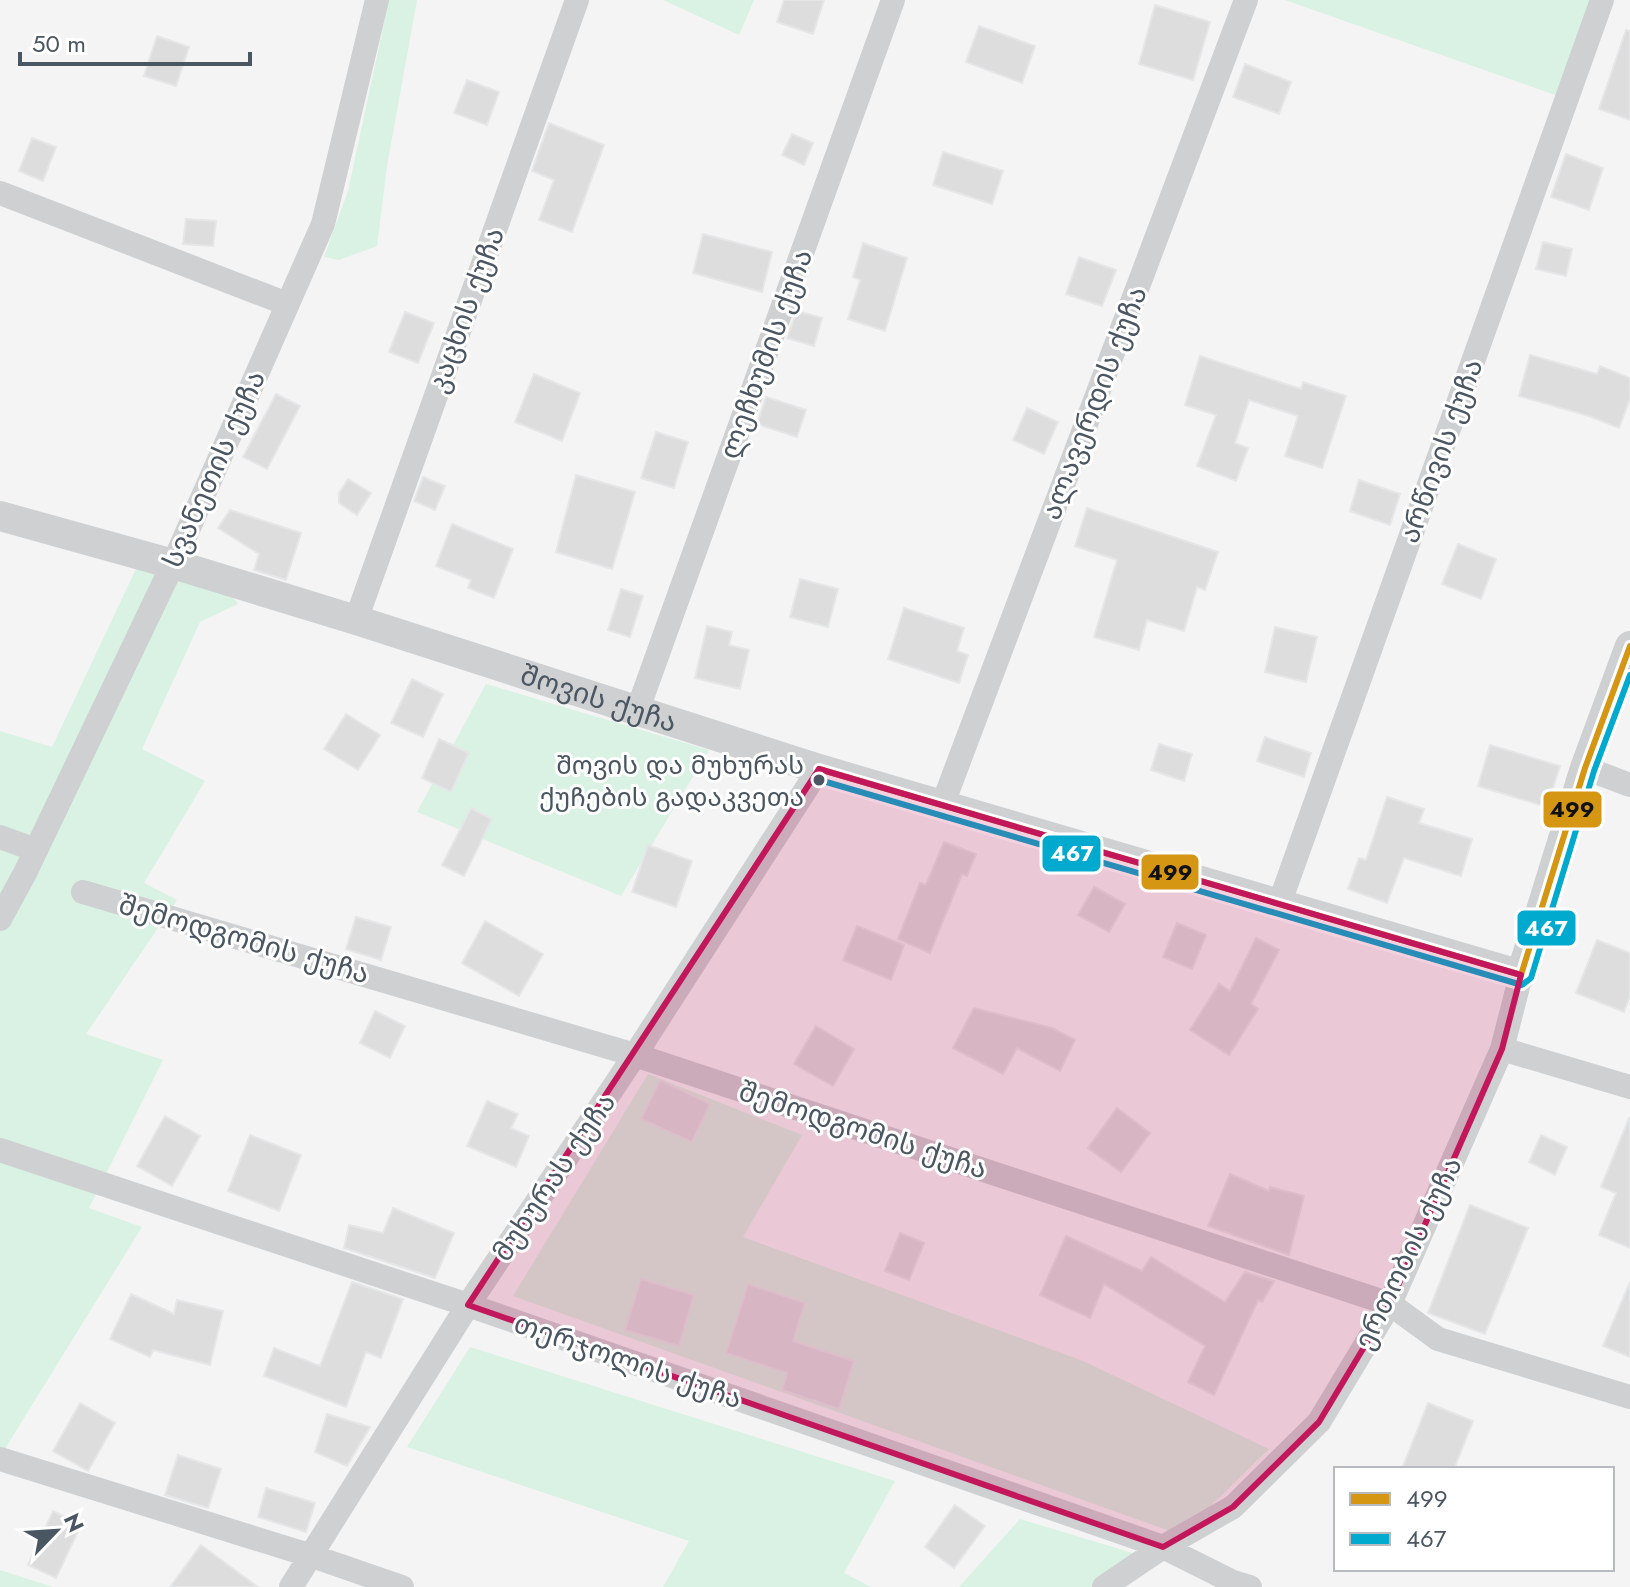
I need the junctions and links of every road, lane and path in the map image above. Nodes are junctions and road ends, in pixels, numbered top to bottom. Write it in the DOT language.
graph roads {
  1 [pos="377,0"];
  2 [pos="577,0"];
  3 [pos="893,0"];
  4 [pos="1246,0"];
  5 [pos="1602,0"];
  6 [pos="0,193"];
  7 [pos="287,304"];
  8 [pos="0,516"];
  9 [pos="173,564"];
  10 [pos="356,620"];
  11 [pos="1630,646"];
  12 [pos="638,709"];
  13 [pos="1585,768"];
  14 [pos="819,769"];
  15 [pos="1630,785"];
  16 [pos="942,806"];
  17 [pos="0,837"];
  18 [pos="36,850"];
  19 [pos="83,892"];
  20 [pos="1280,902"];
  21 [pos="0,919"];
  22 [pos="1521,975"];
  23 [pos="1502,1049"];
  24 [pos="635,1055"];
  25 [pos="1630,1087"];
  26 [pos="0,1150"];
  27 [pos="1390,1304"];
  28 [pos="468,1305"];
  29 [pos="1630,1397"];
  30 [pos="0,1459"];
  31 [pos="1163,1547"];
  32 [pos="312,1556"];
  33 [pos="291,1587"];
  34 [pos="402,1587"];
  35 [pos="1104,1587"];
  36 [pos="1250,1587"];
  1 -- 7 [label="street, სვანეთის ქუჩა"];
  2 -- 10 [label="street, კაცხის ქუჩა"];
  3 -- 12 [label="street, ლეჩხუმის ქუჩა"];
  4 -- 16 [label="street, ალავერდის ქუჩა"];
  5 -- 20 [label="street, არწივის ქუჩა"];
  6 -- 7 [label="street"];
  7 -- 9 [label="street, სვანეთის ქუჩა"];
  8 -- 9 [label="street, შოვის ქუჩა"];
  9 -- 10 [label="street, შოვის ქუჩა"];
  9 -- 18 [label="street, სვანეთის ქუჩა"];
  10 -- 12 [label="street, შოვის ქუჩა"];
  11 -- 13 [label="street"];
  12 -- 14 [label="street, შოვის ქუჩა"];
  13 -- 15 [label="street"];
  13 -- 22 [label="street"];
  14 -- 16 [label="street, შოვის ქუჩა"];
  14 -- 24 [label="street, მუხურას ქუჩა"];
  16 -- 20 [label="street, შოვის ქუჩა"];
  17 -- 18 [label="street"];
  18 -- 21 [label="street, სვანეთის ქუჩა"];
  19 -- 24 [label="street, შემოდგომის ქუჩა"];
  20 -- 22 [label="street, შოვის ქუჩა"];
  22 -- 23 [label="street, ერთობის ქუჩა"];
  23 -- 25 [label="street"];
  23 -- 27 [label="street, ერთობის ქუჩა"];
  24 -- 27 [label="street, შემოდგომის ქუჩა"];
  24 -- 28 [label="street, მუხურას ქუჩა"];
  26 -- 28 [label="street, თერჯოლის ქუჩა"];
  27 -- 29 [label="street, შემოდგომის ქუჩა"];
  27 -- 31 [label="street, ერთობის ქუჩა"];
  28 -- 31 [label="street, თერჯოლის ქუჩა"];
  28 -- 32 [label="street, მუხურას ქუჩა"];
  30 -- 32 [label="street"];
  31 -- 35 [label="street, ერთობის ქუჩა"];
  31 -- 36 [label="street, თერჯოლის ქუჩა"];
  32 -- 33 [label="street, მუხურას ქუჩა"];
  32 -- 34 [label="street"];
}
